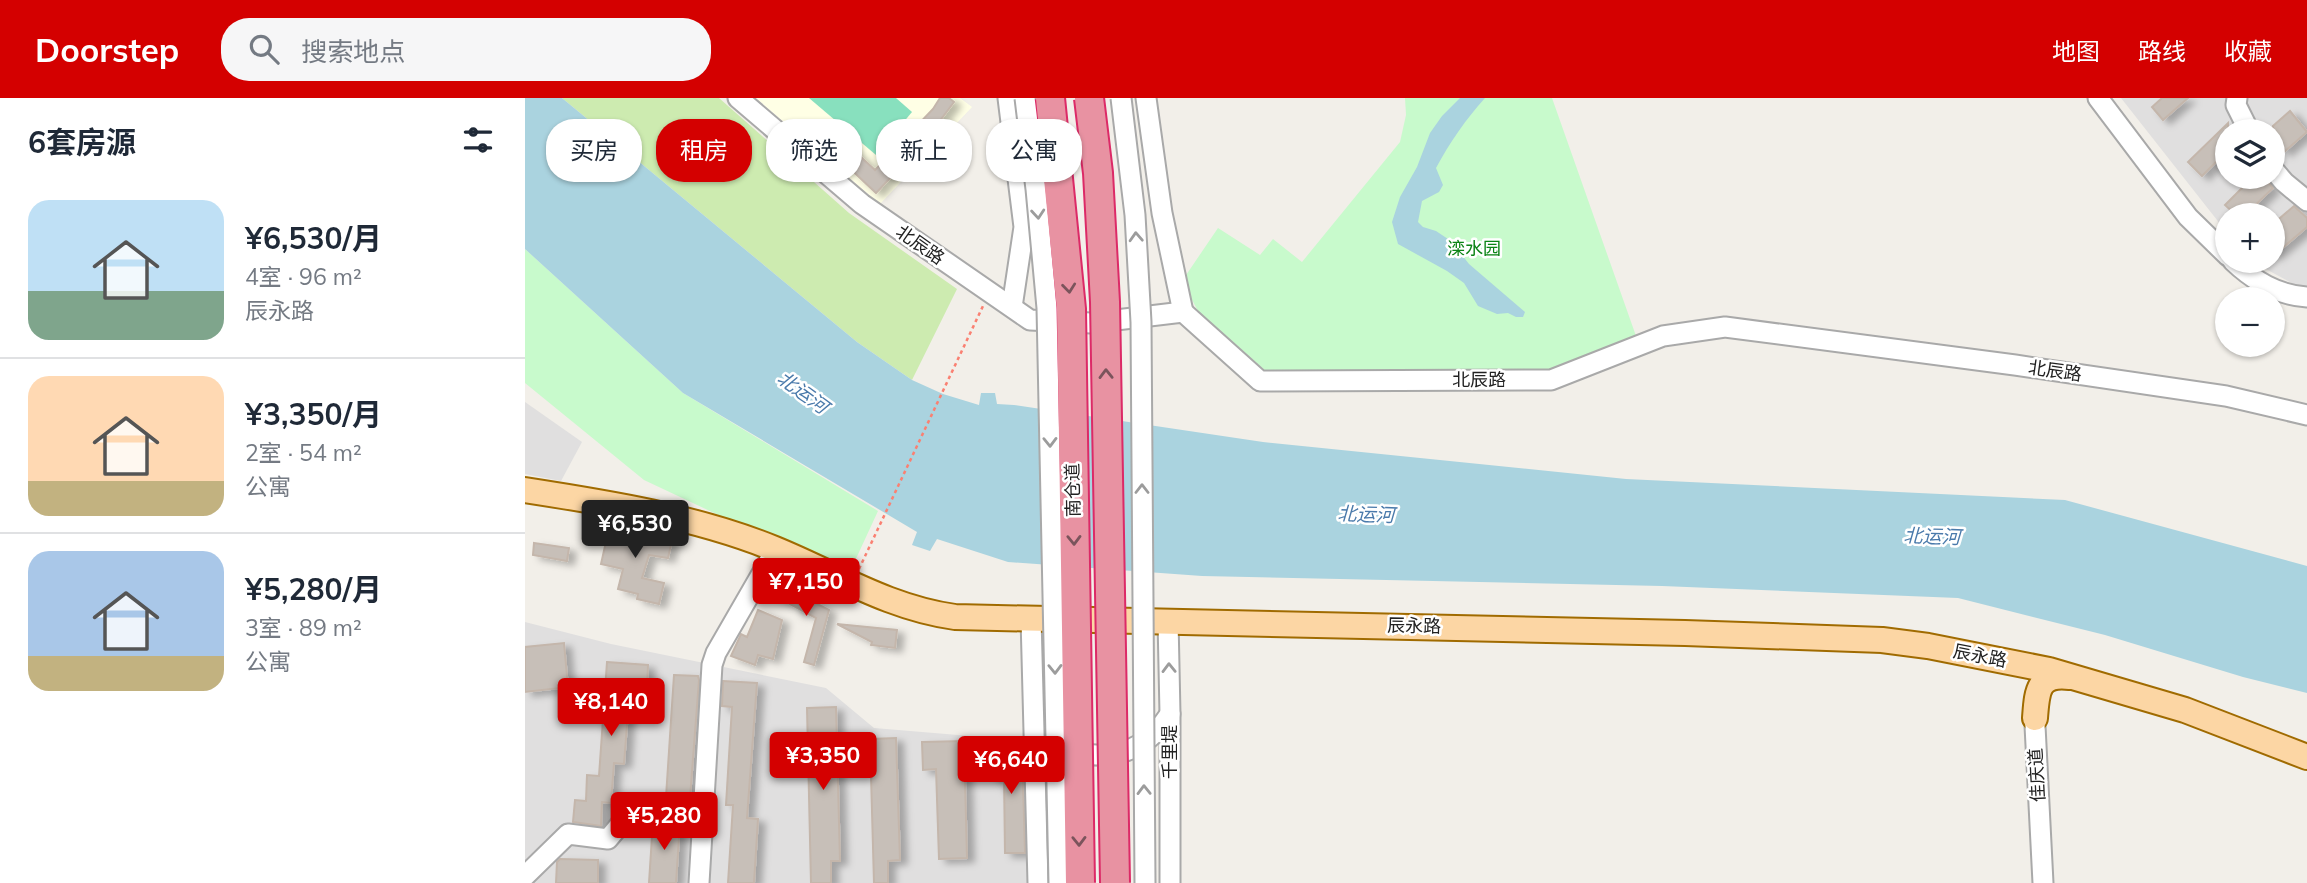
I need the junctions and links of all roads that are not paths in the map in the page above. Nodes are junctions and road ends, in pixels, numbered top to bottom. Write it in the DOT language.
graph roads {
  1 [pos="738,98"];
  2 [pos="1008,98"];
  3 [pos="1025,98"];
  4 [pos="1050,98"];
  5 [pos="1089,98"];
  6 [pos="1121,98"];
  7 [pos="1146,98"];
  8 [pos="2098,98"];
  9 [pos="2237,98"];
  10 [pos="2243,119"];
  11 [pos="2285,183"];
  12 [pos="2307,201"];
  13 [pos="2215,243"];
  14 [pos="2246,273"];
  15 [pos="2307,297"];
  16 [pos="1012,307"];
  17 [pos="1183,312"];
  18 [pos="2307,415"];
  19 [pos="525,493"];
  20 [pos="775,551"];
  21 [pos="1168,622"];
  22 [pos="1028,624"];
  23 [pos="2048,676"];
  24 [pos="1033,713"];
  25 [pos="1170,714"];
  26 [pos="2039,715"];
  27 [pos="1100,755"];
  28 [pos="2307,757"];
  29 [pos="2307,764"];
  30 [pos="703,811"];
  31 [pos="525,876"];
  32 [pos="699,883"];
  33 [pos="1038,883"];
  34 [pos="1059,883"];
  35 [pos="1080,883"];
  36 [pos="1103,883"];
  37 [pos="1115,883"];
  38 [pos="1145,883"];
  39 [pos="1170,883"];
  40 [pos="2043,883"];
  41 [pos="2052,883"];
  1 -- 16 [label="street, 北辰路"];
  2 -- 16 [label="street"];
  3 -- 34 [label="street, one-way, bridge"];
  4 -- 35 [label="highway, 南仓道, one-way, bridge"];
  37 -- 5 [label="highway, 南仓道, one-way, bridge"];
  38 -- 6 [label="street, one-way, bridge"];
  7 -- 17 [label="street"];
  8 -- 13 [label="street"];
  9 -- 10 [label="street"];
  11 -- 12 [label="street"];
  14 -- 15 [label="street"];
  16 -- 17 [label="street, 北辰路"];
  17 -- 18 [label="street, 北辰路"];
  19 -- 20 [label="main road, 辰永路"];
  20 -- 22 [label="main road, 辰永路"];
  20 -- 22 [label="main road, 辰永路"];
  20 -- 30 [label="street"];
  21 -- 22 [label="main road, 辰永路"];
  21 -- 23 [label="main road, 辰永路"];
  25 -- 21 [label="street, 千里堤, one-way"];
  22 -- 24 [label="street"];
  23 -- 26 [label="main road"];
  23 -- 28 [label="main road, 辰永路"];
  23 -- 29 [label="main road, 辰永路"];
  24 -- 27 [label="street"];
  24 -- 33 [label="street"];
  25 -- 27 [label="street"];
  25 -- 39 [label="street, 千里堤"];
  26 -- 40 [label="street, 佳庆道"];
  26 -- 41 [label="street, 佳庆道"];
  27 -- 36 [label="street"];
  30 -- 31 [label="street"];
  30 -- 32 [label="street"];
}
